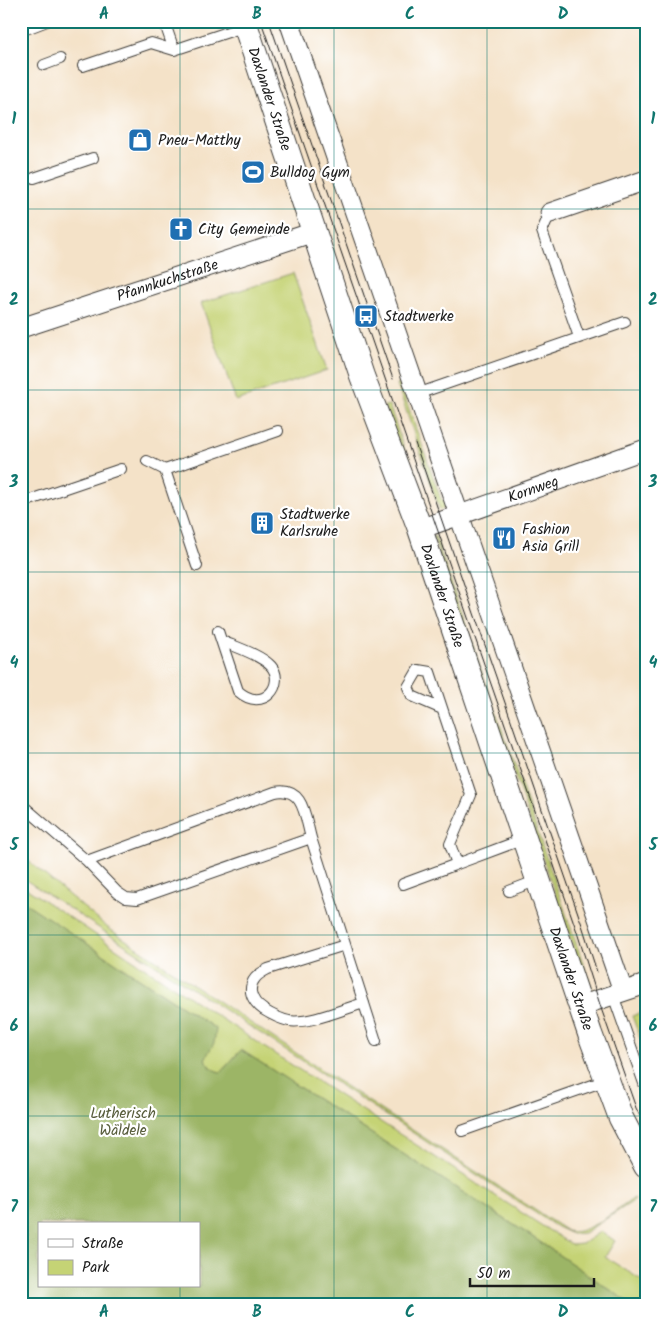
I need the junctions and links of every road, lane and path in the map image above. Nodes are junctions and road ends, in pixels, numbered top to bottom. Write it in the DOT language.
graph roads {
  1 [pos="47,21"];
  2 [pos="164,21"];
  3 [pos="288,21"];
  4 [pos="245,24"];
  5 [pos="21,30"];
  6 [pos="174,50"];
  7 [pos="60,60"];
  8 [pos="44,65"];
  9 [pos="83,66"];
  10 [pos="93,158"];
  11 [pos="34,178"];
  12 [pos="646,180"];
  13 [pos="550,213"];
  14 [pos="314,232"];
  15 [pos="625,322"];
  16 [pos="21,328"];
  17 [pos="579,337"];
  18 [pos="417,394"];
  19 [pos="278,431"];
  20 [pos="646,449"];
  21 [pos="146,461"];
  22 [pos="121,469"];
  23 [pos="165,470"];
  24 [pos="21,503"];
  25 [pos="460,516"];
  26 [pos="420,529"];
  27 [pos="197,566"];
  28 [pos="220,636"];
  29 [pos="442,709"];
  30 [pos="21,804"];
  31 [pos="311,838"];
  32 [pos="525,838"];
  33 [pos="87,861"];
  34 [pos="457,864"];
  35 [pos="539,880"];
  36 [pos="403,884"];
  37 [pos="509,891"];
  38 [pos="345,945"];
  39 [pos="646,984"];
  40 [pos="618,993"];
  41 [pos="364,1003"];
  42 [pos="580,1006"];
  43 [pos="376,1041"];
  44 [pos="607,1080"];
  45 [pos="646,1089"];
  46 [pos="462,1131"];
  47 [pos="646,1166"];
  1 -- 5 [label="lane"];
  2 -- 6 [label="lane"];
  3 -- 18 [label="street"];
  4 -- 6 [label="lane"];
  4 -- 14 [label="street, Daxlander Straße"];
  6 -- 9 [label="lane"];
  7 -- 8 [label="lane"];
  10 -- 11 [label="lane"];
  12 -- 13 [label="street"];
  13 -- 17 [label="lane"];
  14 -- 16 [label="street, Pfannkuchstraße"];
  14 -- 26 [label="street, Daxlander Straße"];
  15 -- 17 [label="lane"];
  17 -- 18 [label="lane"];
  18 -- 25 [label="street"];
  19 -- 23 [label="lane"];
  20 -- 25 [label="street, Kornweg"];
  21 -- 23 [label="lane"];
  22 -- 24 [label="lane"];
  23 -- 27 [label="lane"];
  25 -- 26 [label="street, Kornweg"];
  25 -- 40 [label="street"];
  26 -- 32 [label="street, Daxlander Straße"];
  28 -- 28 [label="lane"];
  29 -- 34 [label="lane"];
  30 -- 33 [label="lane"];
  31 -- 33 [label="lane"];
  31 -- 33 [label="lane"];
  31 -- 38 [label="lane"];
  32 -- 34 [label="lane"];
  32 -- 35 [label="street, Daxlander Straße"];
  34 -- 36 [label="lane"];
  35 -- 37 [label="lane"];
  35 -- 42 [label="street, Daxlander Straße"];
  38 -- 41 [label="lane"];
  38 -- 41 [label="lane"];
  39 -- 40 [label="street"];
  40 -- 42 [label="street"];
  40 -- 45 [label="lane"];
  41 -- 43 [label="lane"];
  42 -- 44 [label="street, Daxlander Straße"];
  44 -- 46 [label="lane"];
  44 -- 47 [label="street, Daxlander Straße"];
}
